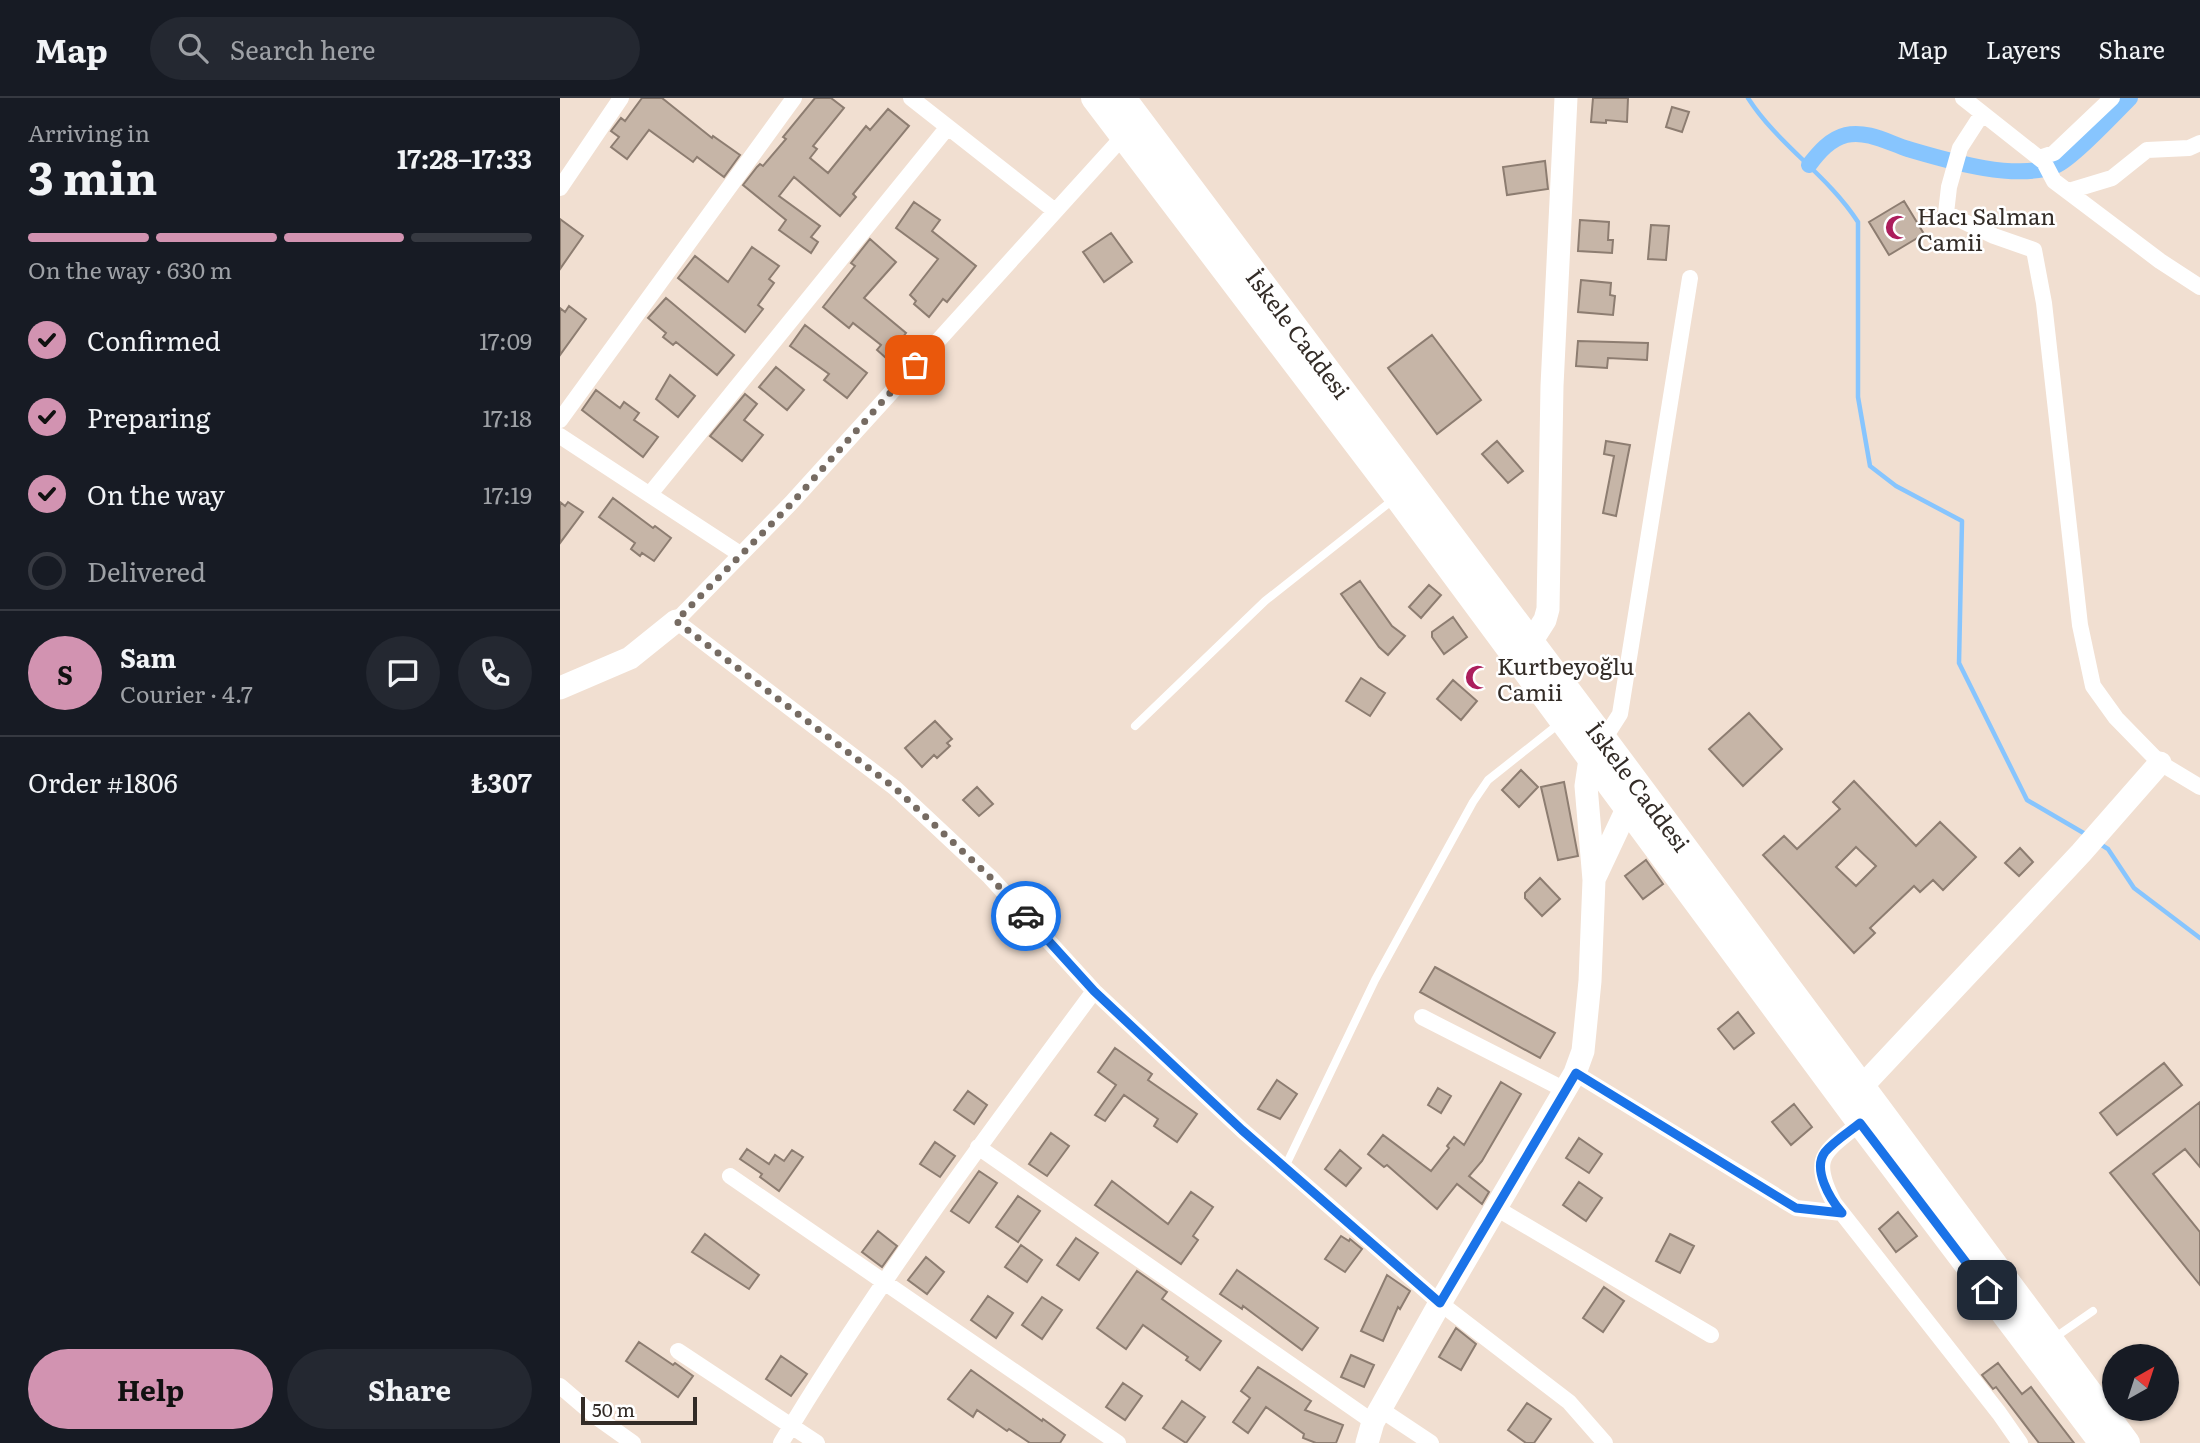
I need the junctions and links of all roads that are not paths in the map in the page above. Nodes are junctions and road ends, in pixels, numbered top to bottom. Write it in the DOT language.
graph roads {
  1 [pos="621,98"];
  2 [pos="794,98"];
  3 [pos="911,98"];
  4 [pos="1566,98"];
  5 [pos="1963,98"];
  6 [pos="2112,98"];
  7 [pos="1110,102"];
  8 [pos="1982,114"];
  9 [pos="947,128"];
  10 [pos="1131,128"];
  11 [pos="2200,143"];
  12 [pos="2039,158"];
  13 [pos="560,188"];
  14 [pos="2069,191"];
  15 [pos="1055,211"];
  16 [pos="1690,278"];
  17 [pos="2200,287"];
  18 [pos="560,420"];
  19 [pos="560,436"];
  20 [pos="650,494"];
  21 [pos="1396,498"];
  22 [pos="740,554"];
  23 [pos="676,621"];
  24 [pos="1531,642"];
  25 [pos="560,688"];
  26 [pos="1562,721"];
  27 [pos="1135,726"];
  28 [pos="1597,749"];
  29 [pos="2160,763"];
  30 [pos="2200,787"];
  31 [pos="1628,809"];
  32 [pos="1594,880"];
  33 [pos="1094,991"];
  34 [pos="1422,1017"];
  35 [pos="1570,1081"];
  36 [pos="1856,1105"];
  37 [pos="978,1147"];
  38 [pos="1285,1167"];
  39 [pos="730,1176"];
  40 [pos="1496,1208"];
  41 [pos="1842,1213"];
  42 [pos="884,1283"];
  43 [pos="1440,1303"];
  44 [pos="2093,1311"];
  45 [pos="1711,1335"];
  46 [pos="2043,1346"];
  47 [pos="678,1351"];
  48 [pos="560,1386"];
  49 [pos="791,1425"];
  50 [pos="1373,1425"];
  51 [pos="633,1443"];
  52 [pos="781,1443"];
  53 [pos="817,1443"];
  54 [pos="1118,1443"];
  55 [pos="1431,1443"];
  56 [pos="1605,1443"];
  57 [pos="2020,1443"];
  58 [pos="2102,1443"];
  59 [pos="2127,1443"];
  1 -- 13 [label="street"];
  2 -- 18 [label="street"];
  3 -- 9 [label="street"];
  4 -- 24 [label="street"];
  5 -- 8 [label="street"];
  6 -- 12 [label="street"];
  7 -- 10 [label="main road, İskele Caddesi"];
  8 -- 12 [label="street"];
  8 -- 29 [label="street"];
  9 -- 15 [label="street"];
  9 -- 20 [label="street"];
  10 -- 15 [label="street"];
  10 -- 21 [label="main road"];
  10 -- 24 [label="main road, İskele Caddesi"];
  11 -- 14 [label="street"];
  12 -- 14 [label="street"];
  14 -- 17 [label="street"];
  15 -- 22 [label="street"];
  16 -- 28 [label="street"];
  19 -- 20 [label="street"];
  20 -- 22 [label="street"];
  21 -- 26 [label="main road"];
  21 -- 27 [label="lane"];
  22 -- 23 [label="street"];
  23 -- 25 [label="street"];
  23 -- 33 [label="street"];
  24 -- 28 [label="main road, İskele Caddesi"];
  26 -- 28 [label="main road"];
  26 -- 38 [label="lane"];
  28 -- 31 [label="main road"];
  28 -- 32 [label="street"];
  28 -- 36 [label="main road, İskele Caddesi"];
  29 -- 30 [label="street"];
  29 -- 36 [label="street"];
  31 -- 32 [label="street"];
  31 -- 36 [label="main road"];
  32 -- 35 [label="street"];
  33 -- 37 [label="street"];
  33 -- 38 [label="street"];
  34 -- 35 [label="street"];
  35 -- 40 [label="street"];
  35 -- 41 [label="street"];
  36 -- 41 [label="street"];
  36 -- 46 [label="main road, İskele Caddesi"];
  36 -- 46 [label="main road"];
  37 -- 42 [label="street"];
  37 -- 50 [label="street"];
  38 -- 43 [label="street"];
  39 -- 42 [label="street"];
  40 -- 43 [label="street"];
  40 -- 45 [label="street"];
  41 -- 57 [label="street"];
  42 -- 49 [label="street"];
  42 -- 54 [label="street"];
  43 -- 50 [label="street"];
  43 -- 56 [label="street"];
  44 -- 46 [label="lane"];
  46 -- 58 [label="main road"];
  46 -- 59 [label="main road, İskele Caddesi"];
  47 -- 49 [label="street"];
  48 -- 51 [label="street"];
  49 -- 52 [label="street"];
  49 -- 53 [label="street"];
  50 -- 55 [label="street"];
}
